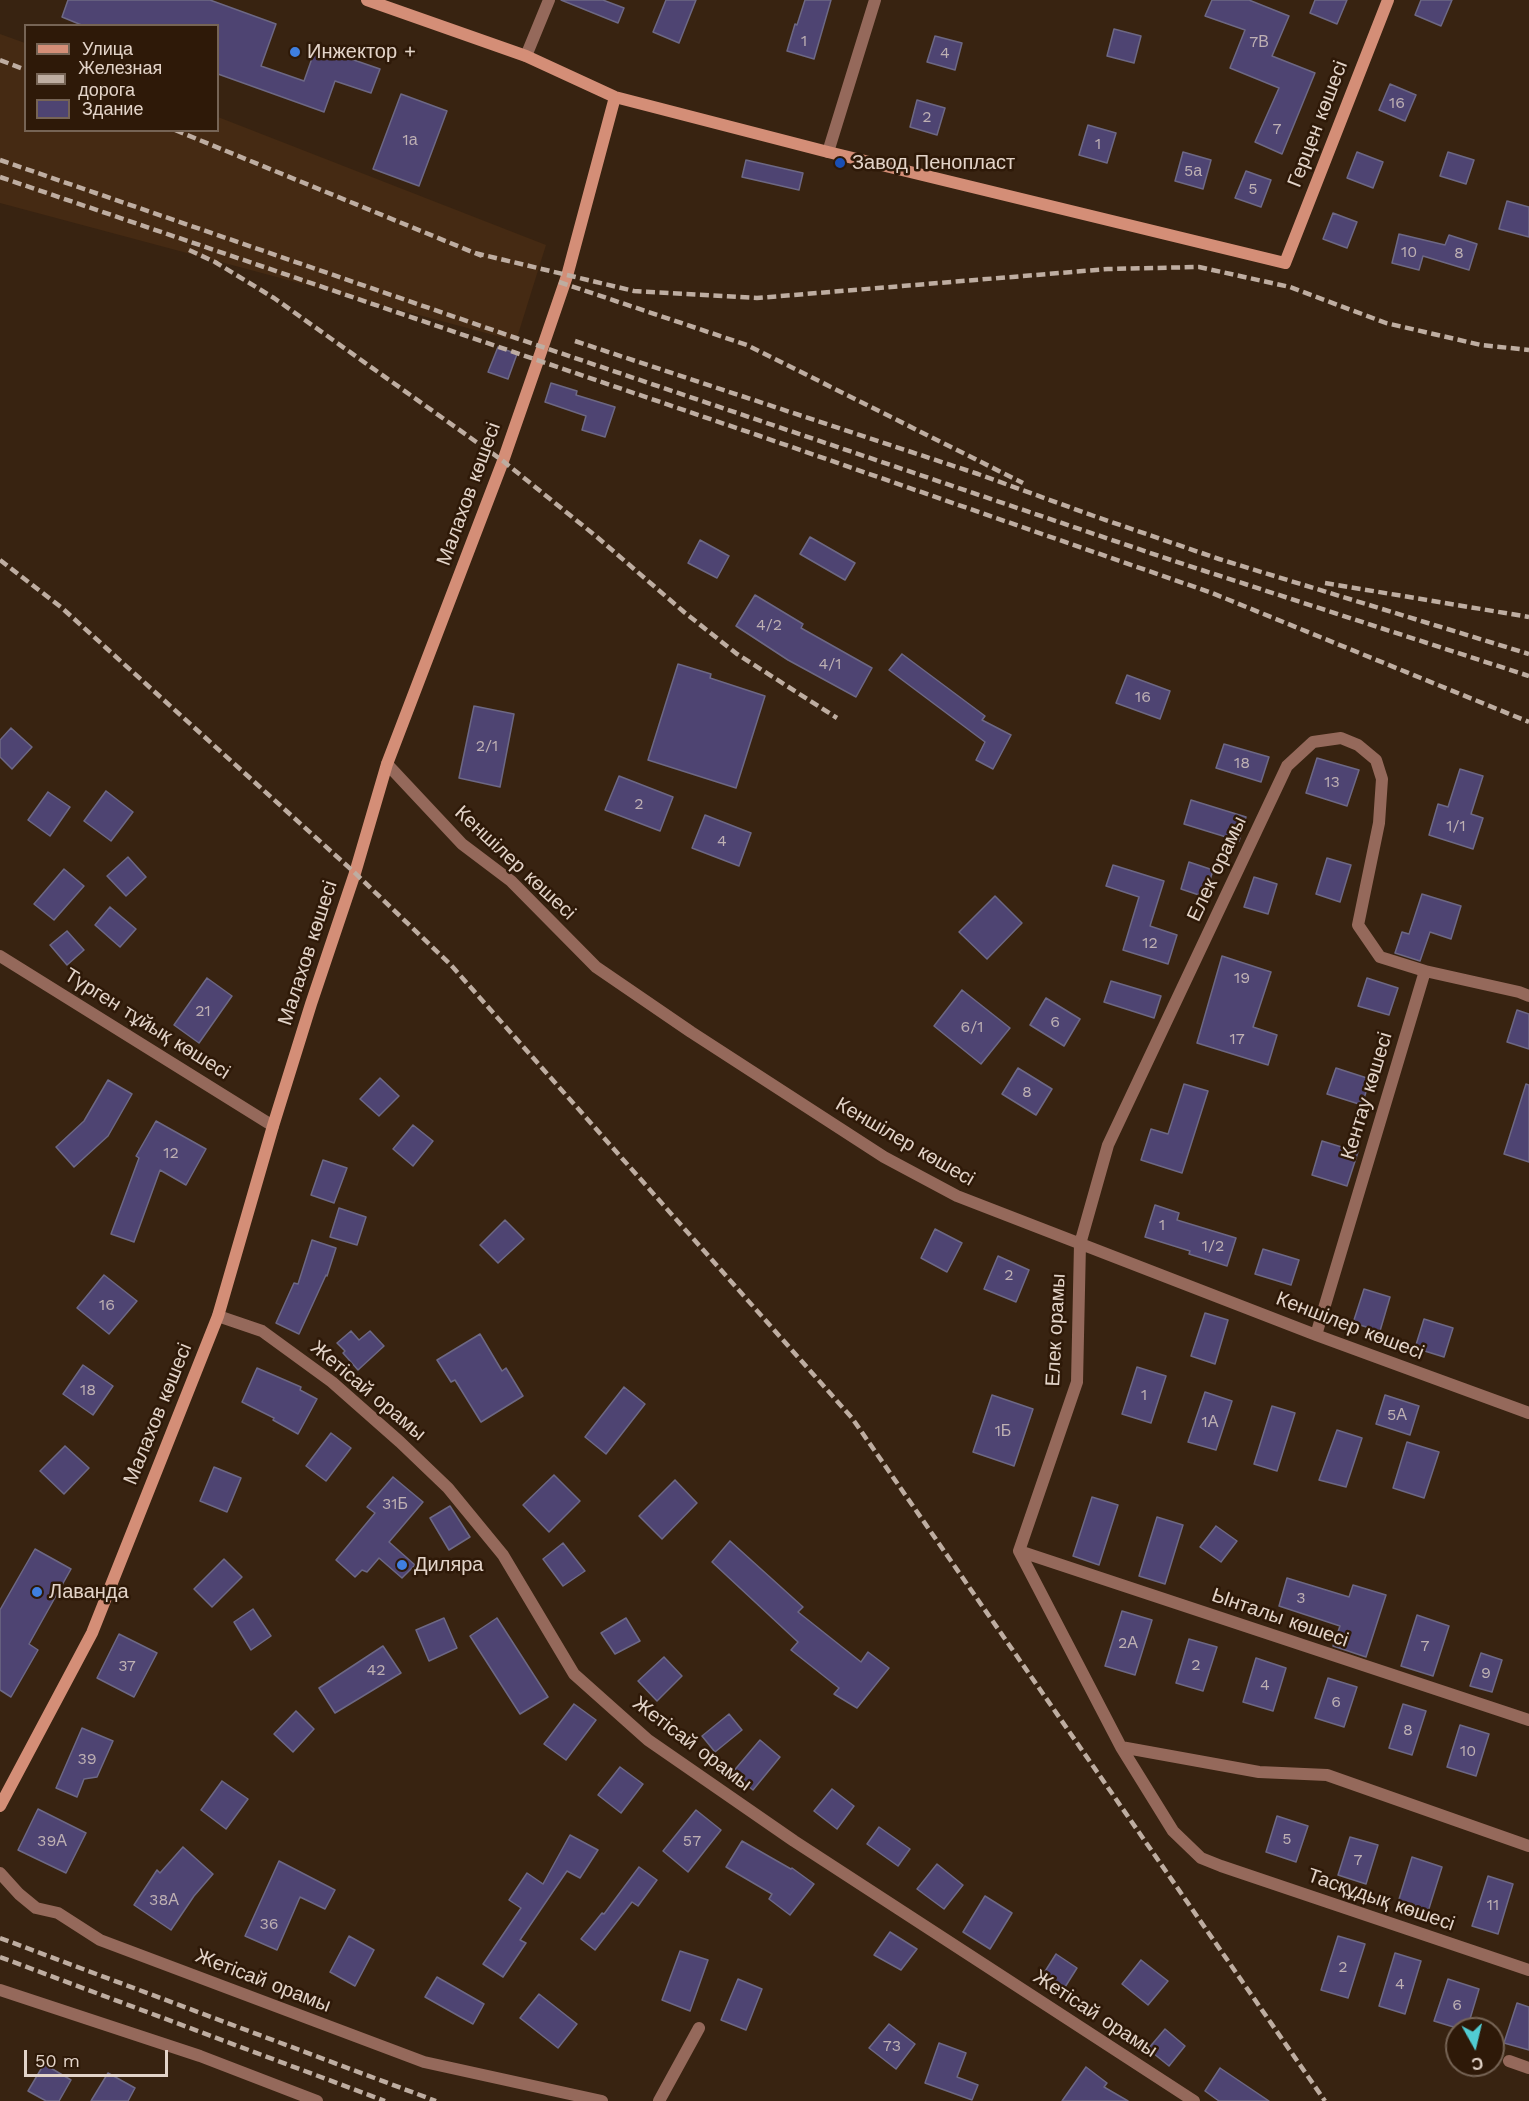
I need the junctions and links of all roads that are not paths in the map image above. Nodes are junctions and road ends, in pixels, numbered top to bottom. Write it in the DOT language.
graph roads {
  1 [pos="367,0"];
  2 [pos="549,0"];
  3 [pos="875,0"];
  4 [pos="1388,0"];
  5 [pos="526,57"];
  6 [pos="615,97"];
  7 [pos="828,152"];
  8 [pos="387,764"];
  9 [pos="0,956"];
  10 [pos="1425,971"];
  11 [pos="1529,996"];
  12 [pos="273,1126"];
  13 [pos="1080,1244"];
  14 [pos="218,1316"];
  15 [pos="1316,1335"];
  16 [pos="1529,1413"];
  17 [pos="1019,1551"];
  18 [pos="1529,1720"];
  19 [pos="1121,1747"];
  20 [pos="0,1806"];
  21 [pos="1529,1846"];
  22 [pos="0,1873"];
  23 [pos="1529,1970"];
  24 [pos="0,1990"];
  25 [pos="699,2028"];
  26 [pos="1509,2061"];
  27 [pos="1529,2068"];
  28 [pos="316,2101"];
  29 [pos="602,2101"];
  30 [pos="659,2101"];
  31 [pos="1194,2101"];
  1 -- 5 [label="main road"];
  2 -- 5 [label="street"];
  3 -- 7 [label="street"];
  4 -- 7 [label="main road, Герцен көшесі"];
  5 -- 6 [label="main road"];
  6 -- 7 [label="main road"];
  6 -- 8 [label="main road, Малахов көшесі"];
  8 -- 12 [label="main road, Малахов көшесі"];
  8 -- 13 [label="street, Кеншілер көшесі"];
  9 -- 12 [label="street, Түрген тұйық көшесі"];
  10 -- 11 [label="street"];
  10 -- 13 [label="street, Елек орамы"];
  10 -- 15 [label="street, Кентау көшесі"];
  12 -- 14 [label="main road, Малахов көшесі"];
  13 -- 15 [label="street, Кеншілер көшесі"];
  13 -- 17 [label="street, Елек орамы"];
  14 -- 20 [label="main road, Малахов көшесі"];
  14 -- 31 [label="street, Жетісай орамы"];
  15 -- 16 [label="street, Кеншілер көшесі"];
  17 -- 18 [label="street, Ынталы көшесі"];
  17 -- 19 [label="street"];
  19 -- 21 [label="street"];
  19 -- 23 [label="street, Тасқұдық көшесі"];
  22 -- 29 [label="street, Жетісай орамы"];
  24 -- 28 [label="street"];
  25 -- 30 [label="street"];
  26 -- 27 [label="street"];
}
